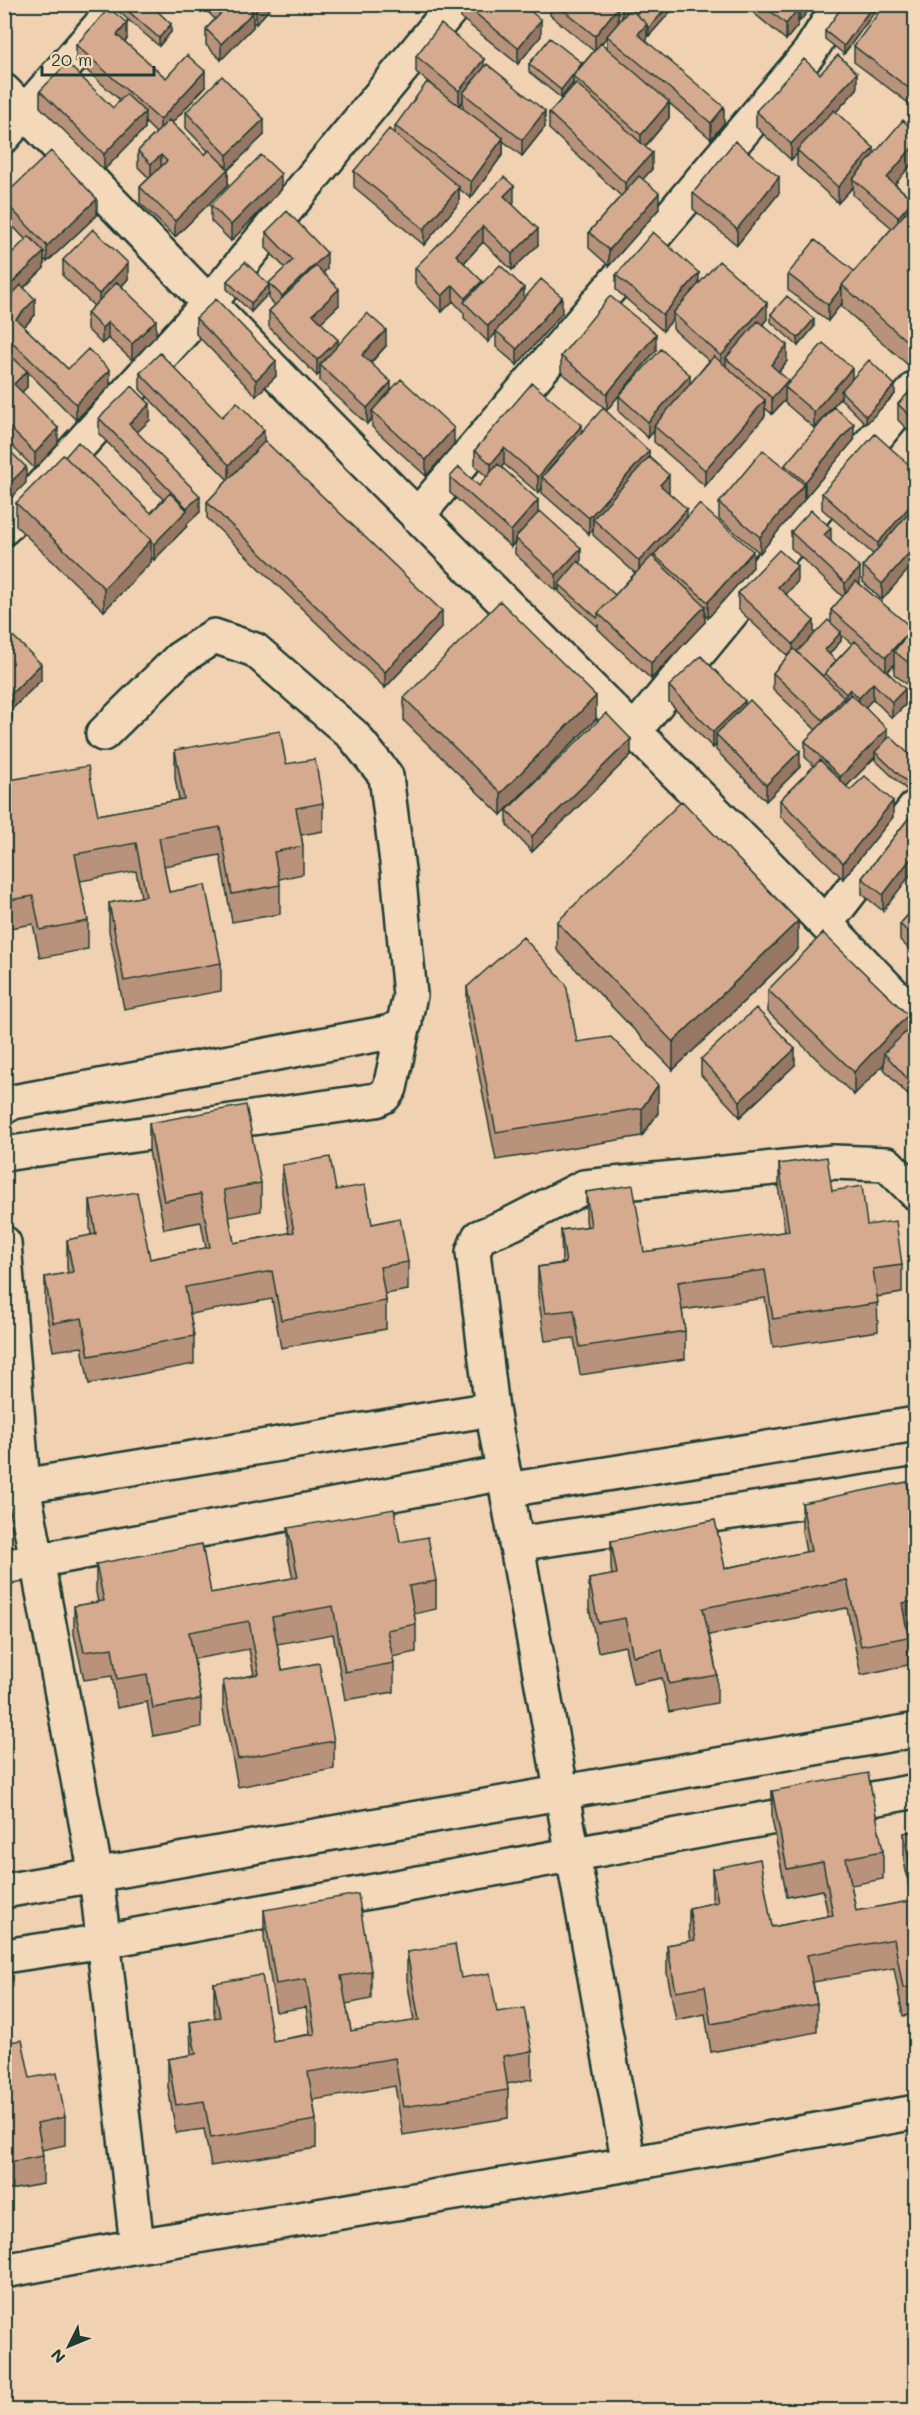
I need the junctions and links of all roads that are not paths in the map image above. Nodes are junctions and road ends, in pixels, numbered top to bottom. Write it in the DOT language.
graph roads {
  1 [pos="119,4"];
  2 [pos="455,4"];
  3 [pos="840,4"];
  4 [pos="12,113"];
  5 [pos="210,302"];
  6 [pos="915,388"];
  7 [pos="417,516"];
  8 [pos="4,528"];
  9 [pos="635,730"];
  10 [pos="103,734"];
  11 [pos="915,807"];
  12 [pos="826,923"];
  13 [pos="915,1018"];
  14 [pos="405,1023"];
  15 [pos="4,1107"];
  16 [pos="4,1154"];
  17 [pos="915,1193"];
  18 [pos="4,1243"];
  19 [pos="492,1409"];
  20 [pos="915,1424"];
  21 [pos="506,1482"];
  22 [pos="915,1485"];
  23 [pos="14,1488"];
  24 [pos="516,1544"];
  25 [pos="38,1562"];
  26 [pos="4,1567"];
  27 [pos="915,1730"];
  28 [pos="915,1791"];
  29 [pos="562,1794"];
  30 [pos="574,1855"];
  31 [pos="96,1875"];
  32 [pos="4,1890"];
  33 [pos="104,1941"];
  34 [pos="4,1956"];
  35 [pos="915,2112"];
  36 [pos="629,2164"];
  37 [pos="137,2246"];
  38 [pos="4,2271"];
  1 -- 4 [label="street"];
  2 -- 5 [label="street"];
  3 -- 7 [label="street"];
  4 -- 5 [label="street"];
  5 -- 7 [label="street"];
  5 -- 8 [label="street"];
  6 -- 9 [label="street"];
  7 -- 9 [label="street"];
  9 -- 12 [label="street"];
  10 -- 14 [label="street"];
  11 -- 12 [label="street"];
  12 -- 13 [label="street"];
  14 -- 15 [label="street"];
  14 -- 16 [label="street"];
  17 -- 19 [label="street"];
  18 -- 23 [label="street"];
  19 -- 21 [label="street"];
  19 -- 23 [label="street"];
  20 -- 21 [label="street"];
  21 -- 24 [label="street"];
  21 -- 25 [label="street"];
  22 -- 24 [label="street"];
  23 -- 25 [label="street"];
  24 -- 29 [label="street"];
  25 -- 26 [label="street"];
  25 -- 31 [label="street"];
  27 -- 29 [label="street"];
  28 -- 30 [label="street"];
  29 -- 30 [label="street"];
  29 -- 31 [label="street"];
  30 -- 33 [label="street"];
  30 -- 36 [label="street"];
  31 -- 32 [label="street"];
  31 -- 33 [label="street"];
  33 -- 34 [label="street"];
  33 -- 37 [label="street"];
  35 -- 36 [label="street"];
  36 -- 37 [label="street"];
  37 -- 38 [label="street"];
}
